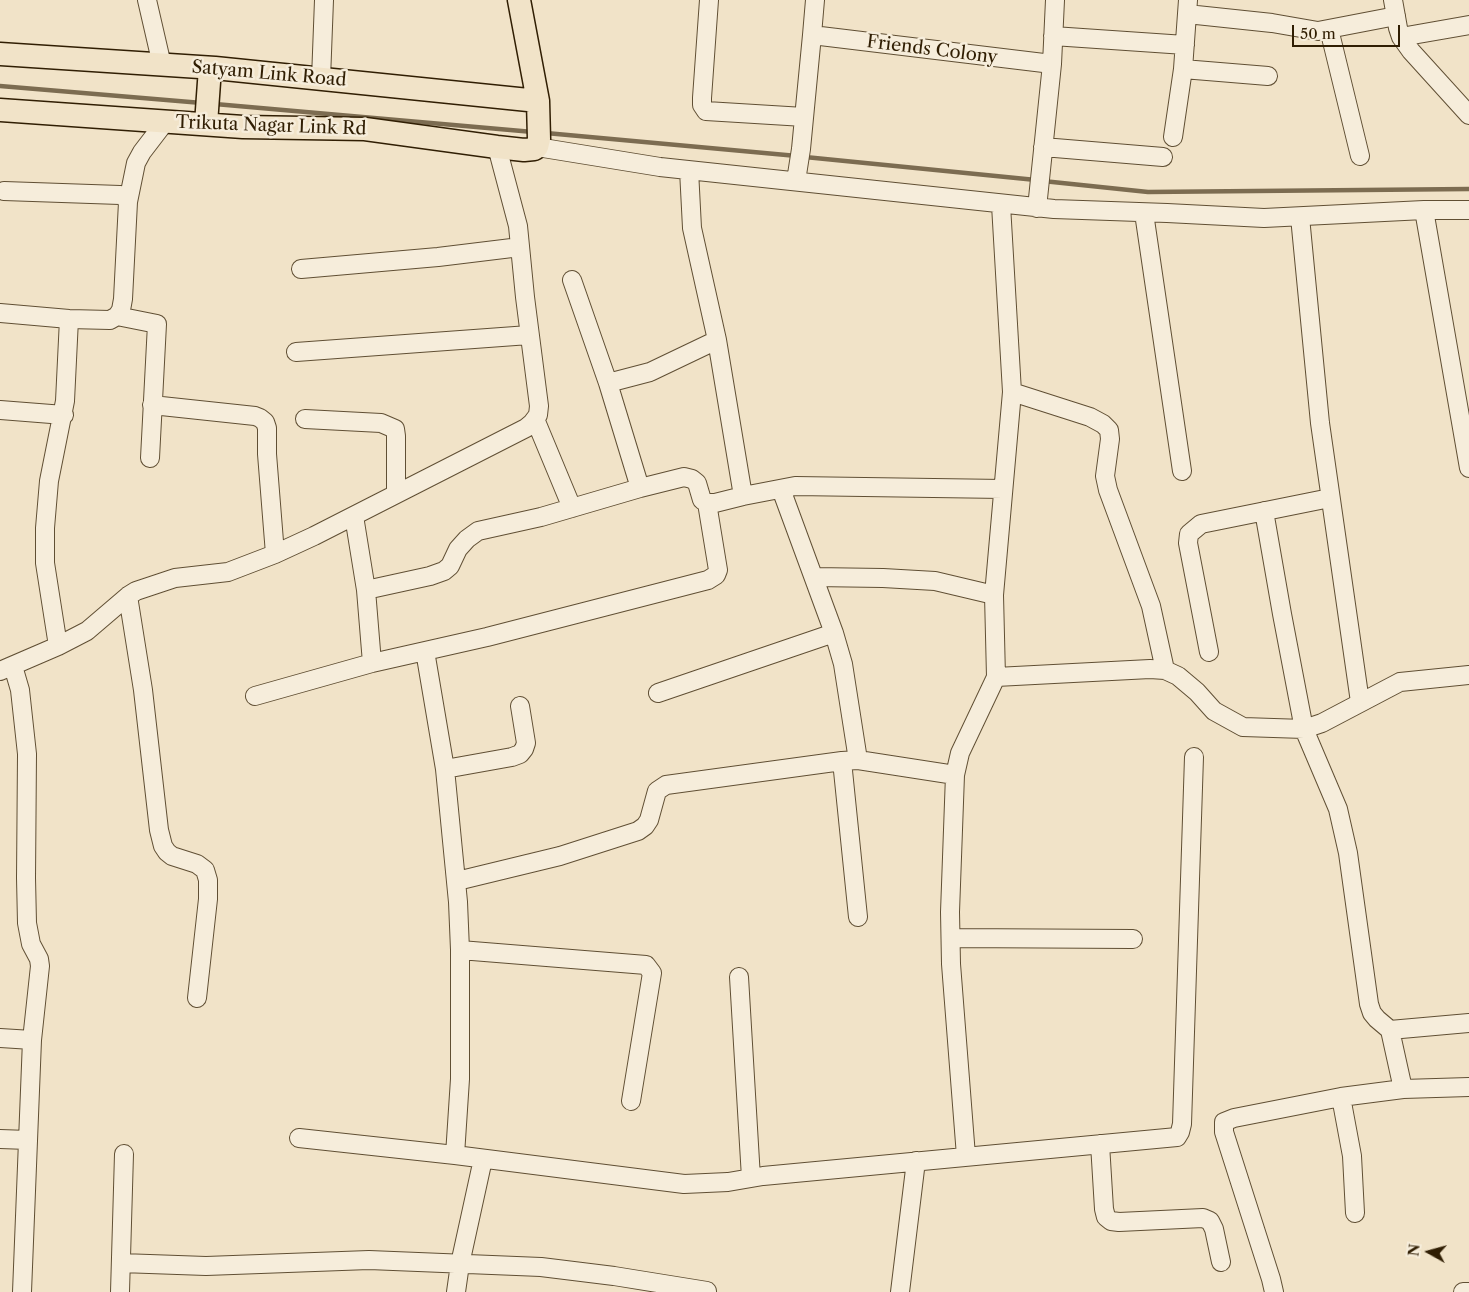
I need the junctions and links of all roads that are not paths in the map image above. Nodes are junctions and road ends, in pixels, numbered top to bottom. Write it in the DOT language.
graph roads {
  1 [pos="147,0"];
  2 [pos="324,0"];
  3 [pos="519,0"];
  4 [pos="709,0"];
  5 [pos="815,0"];
  6 [pos="1055,0"];
  7 [pos="1188,7"];
  8 [pos="1394,8"];
  9 [pos="1469,25"];
  10 [pos="1330,29"];
  11 [pos="812,35"];
  12 [pos="1053,36"];
  13 [pos="1401,37"];
  14 [pos="1185,45"];
  15 [pos="0,54"];
  16 [pos="1052,64"];
  17 [pos="162,65"];
  18 [pos="1183,69"];
  19 [pos="210,74"];
  20 [pos="1268,76"];
  21 [pos="321,79"];
  22 [pos="539,107"];
  23 [pos="1466,108"];
  24 [pos="0,110"];
  25 [pos="206,117"];
  26 [pos="804,117"];
  27 [pos="165,122"];
  28 [pos="1173,137"];
  29 [pos="538,144"];
  30 [pos="497,147"];
  31 [pos="1043,147"];
  32 [pos="1360,156"];
  33 [pos="1163,157"];
  34 [pos="799,165"];
  35 [pos="689,170"];
  36 [pos="4,191"];
  37 [pos="1038,200"];
  38 [pos="128,202"];
  39 [pos="1001,205"];
  40 [pos="1424,210"];
  41 [pos="1469,210"];
  42 [pos="1144,213"];
  43 [pos="1300,217"];
  44 [pos="520,247"];
  45 [pos="301,268"];
  46 [pos="572,280"];
  47 [pos="0,313"];
  48 [pos="117,316"];
  49 [pos="69,319"];
  50 [pos="529,335"];
  51 [pos="717,340"];
  52 [pos="296,352"];
  53 [pos="608,383"];
  54 [pos="1012,392"];
  55 [pos="152,406"];
  56 [pos="0,410"];
  57 [pos="64,415"];
  58 [pos="535,418"];
  59 [pos="305,419"];
  60 [pos="150,458"];
  61 [pos="1469,468"];
  62 [pos="1182,471"];
  63 [pos="640,488"];
  64 [pos="780,489"];
  65 [pos="1002,489"];
  66 [pos="396,494"];
  67 [pos="743,496"];
  68 [pos="1330,498"];
  69 [pos="707,504"];
  70 [pos="572,508"];
  71 [pos="1264,511"];
  72 [pos="354,516"];
  73 [pos="275,554"];
  74 [pos="814,577"];
  75 [pos="366,590"];
  76 [pos="994,595"];
  77 [pos="128,596"];
  78 [pos="834,633"];
  79 [pos="58,646"];
  80 [pos="425,651"];
  81 [pos="1209,652"];
  82 [pos="372,663"];
  83 [pos="7,668"];
  84 [pos="1165,670"];
  85 [pos="1469,675"];
  86 [pos="996,676"];
  87 [pos="658,693"];
  88 [pos="255,696"];
  89 [pos="1360,702"];
  90 [pos="520,706"];
  91 [pos="1304,729"];
  92 [pos="1194,757"];
  93 [pos="850,760"];
  94 [pos="445,769"];
  95 [pos="954,775"];
  96 [pos="457,881"];
  97 [pos="858,917"];
  98 [pos="950,938"];
  99 [pos="1133,939"];
  100 [pos="460,950"];
  101 [pos="739,977"];
  102 [pos="197,998"];
  103 [pos="1469,1023"];
  104 [pos="1390,1030"];
  105 [pos="0,1038"];
  106 [pos="32,1040"];
  107 [pos="1469,1087"];
  108 [pos="1403,1089"];
  109 [pos="1341,1097"];
  110 [pos="631,1101"];
  111 [pos="299,1138"];
  112 [pos="0,1139"];
  113 [pos="28,1140"];
  114 [pos="1100,1144"];
  115 [pos="124,1154"];
  116 [pos="455,1155"];
  117 [pos="966,1156"];
  118 [pos="483,1159"];
  119 [pos="916,1162"];
  120 [pos="751,1178"];
  121 [pos="1355,1213"];
  122 [pos="121,1262"];
  123 [pos="1221,1262"];
  124 [pos="460,1264"];
  125 [pos="708,1290"];
  126 [pos="22,1292"];
  127 [pos="120,1292"];
  128 [pos="456,1292"];
  129 [pos="900,1292"];
  130 [pos="1274,1292"];
  131 [pos="1463,1292"];
  132 [pos="1469,1292"];
  1 -- 17 [label="street"];
  2 -- 21 [label="street"];
  3 -- 22 [label="main road"];
  4 -- 26 [label="street"];
  5 -- 11 [label="street"];
  6 -- 12 [label="street"];
  7 -- 10 [label="street"];
  7 -- 14 [label="street"];
  8 -- 10 [label="street"];
  8 -- 13 [label="street"];
  9 -- 13 [label="street"];
  10 -- 32 [label="street"];
  11 -- 16 [label="street, Friends Colony"];
  11 -- 26 [label="street"];
  12 -- 14 [label="street"];
  12 -- 16 [label="street"];
  13 -- 23 [label="street"];
  14 -- 18 [label="street"];
  15 -- 17 [label="main road, Satyam Link Road"];
  16 -- 31 [label="street"];
  17 -- 19 [label="main road, Satyam Link Road"];
  18 -- 20 [label="street"];
  18 -- 28 [label="street"];
  19 -- 21 [label="main road, Satyam Link Road"];
  19 -- 25 [label="main road"];
  21 -- 22 [label="main road, Satyam Link Road"];
  22 -- 29 [label="main road"];
  24 -- 27 [label="main road, Trikuta Nagar Link Rd"];
  25 -- 27 [label="main road, Trikuta Nagar Link Rd"];
  25 -- 30 [label="main road, Trikuta Nagar Link Rd"];
  26 -- 34 [label="street"];
  27 -- 38 [label="street"];
  29 -- 30 [label="main road, Trikuta Nagar Link Rd"];
  29 -- 35 [label="street"];
  30 -- 44 [label="street"];
  31 -- 33 [label="street"];
  31 -- 37 [label="street"];
  34 -- 35 [label="street"];
  34 -- 39 [label="street"];
  35 -- 51 [label="street"];
  36 -- 38 [label="street"];
  37 -- 39 [label="street"];
  37 -- 42 [label="street"];
  38 -- 48 [label="street"];
  39 -- 54 [label="street"];
  40 -- 41 [label="street"];
  40 -- 43 [label="street"];
  40 -- 61 [label="street"];
  42 -- 43 [label="street"];
  42 -- 62 [label="street"];
  43 -- 68 [label="street"];
  44 -- 45 [label="street"];
  44 -- 50 [label="street"];
  46 -- 53 [label="street"];
  47 -- 49 [label="street"];
  48 -- 49 [label="street"];
  48 -- 55 [label="street"];
  49 -- 57 [label="street"];
  50 -- 52 [label="street"];
  50 -- 58 [label="street"];
  51 -- 53 [label="street"];
  51 -- 67 [label="street"];
  53 -- 63 [label="street"];
  54 -- 65 [label="street"];
  54 -- 84 [label="street"];
  55 -- 60 [label="street"];
  55 -- 73 [label="street"];
  56 -- 57 [label="street"];
  57 -- 79 [label="street"];
  58 -- 66 [label="street"];
  58 -- 70 [label="street"];
  59 -- 66 [label="street"];
  63 -- 69 [label="street"];
  63 -- 70 [label="street"];
  64 -- 65 [label="street"];
  64 -- 67 [label="street"];
  64 -- 74 [label="street"];
  65 -- 76 [label="street"];
  66 -- 72 [label="street"];
  67 -- 69 [label="street"];
  68 -- 71 [label="street"];
  68 -- 89 [label="street"];
  69 -- 80 [label="street"];
  70 -- 75 [label="street"];
  71 -- 81 [label="street"];
  71 -- 91 [label="street"];
  72 -- 73 [label="street"];
  72 -- 75 [label="street"];
  73 -- 77 [label="street"];
  74 -- 76 [label="street"];
  74 -- 78 [label="street"];
  75 -- 82 [label="street"];
  76 -- 86 [label="street"];
  77 -- 79 [label="street"];
  77 -- 102 [label="street"];
  78 -- 87 [label="street"];
  78 -- 93 [label="street"];
  79 -- 83 [label="street"];
  80 -- 82 [label="street"];
  80 -- 94 [label="street"];
  82 -- 88 [label="street"];
  83 -- 106 [label="street"];
  84 -- 86 [label="street"];
  84 -- 91 [label="street"];
  85 -- 89 [label="street"];
  86 -- 95 [label="street"];
  89 -- 91 [label="street"];
  90 -- 94 [label="street"];
  91 -- 104 [label="street"];
  92 -- 114 [label="street"];
  93 -- 95 [label="street"];
  93 -- 96 [label="street"];
  93 -- 97 [label="street"];
  94 -- 96 [label="street"];
  95 -- 98 [label="street"];
  96 -- 100 [label="street"];
  98 -- 99 [label="street"];
  98 -- 117 [label="street"];
  100 -- 110 [label="street"];
  100 -- 116 [label="street"];
  101 -- 120 [label="street"];
  103 -- 104 [label="street"];
  104 -- 108 [label="street"];
  105 -- 106 [label="street"];
  106 -- 113 [label="street"];
  107 -- 108 [label="street"];
  108 -- 109 [label="street"];
  109 -- 121 [label="street"];
  109 -- 130 [label="street"];
  111 -- 116 [label="street"];
  112 -- 113 [label="street"];
  113 -- 126 [label="street"];
  114 -- 117 [label="street"];
  114 -- 123 [label="street"];
  115 -- 122 [label="street"];
  116 -- 118 [label="street"];
  117 -- 119 [label="street"];
  118 -- 120 [label="street"];
  118 -- 124 [label="street"];
  119 -- 120 [label="street"];
  119 -- 129 [label="street"];
  122 -- 124 [label="street"];
  122 -- 127 [label="street"];
  124 -- 125 [label="street"];
  124 -- 128 [label="street"];
  131 -- 132 [label="street"];
}
